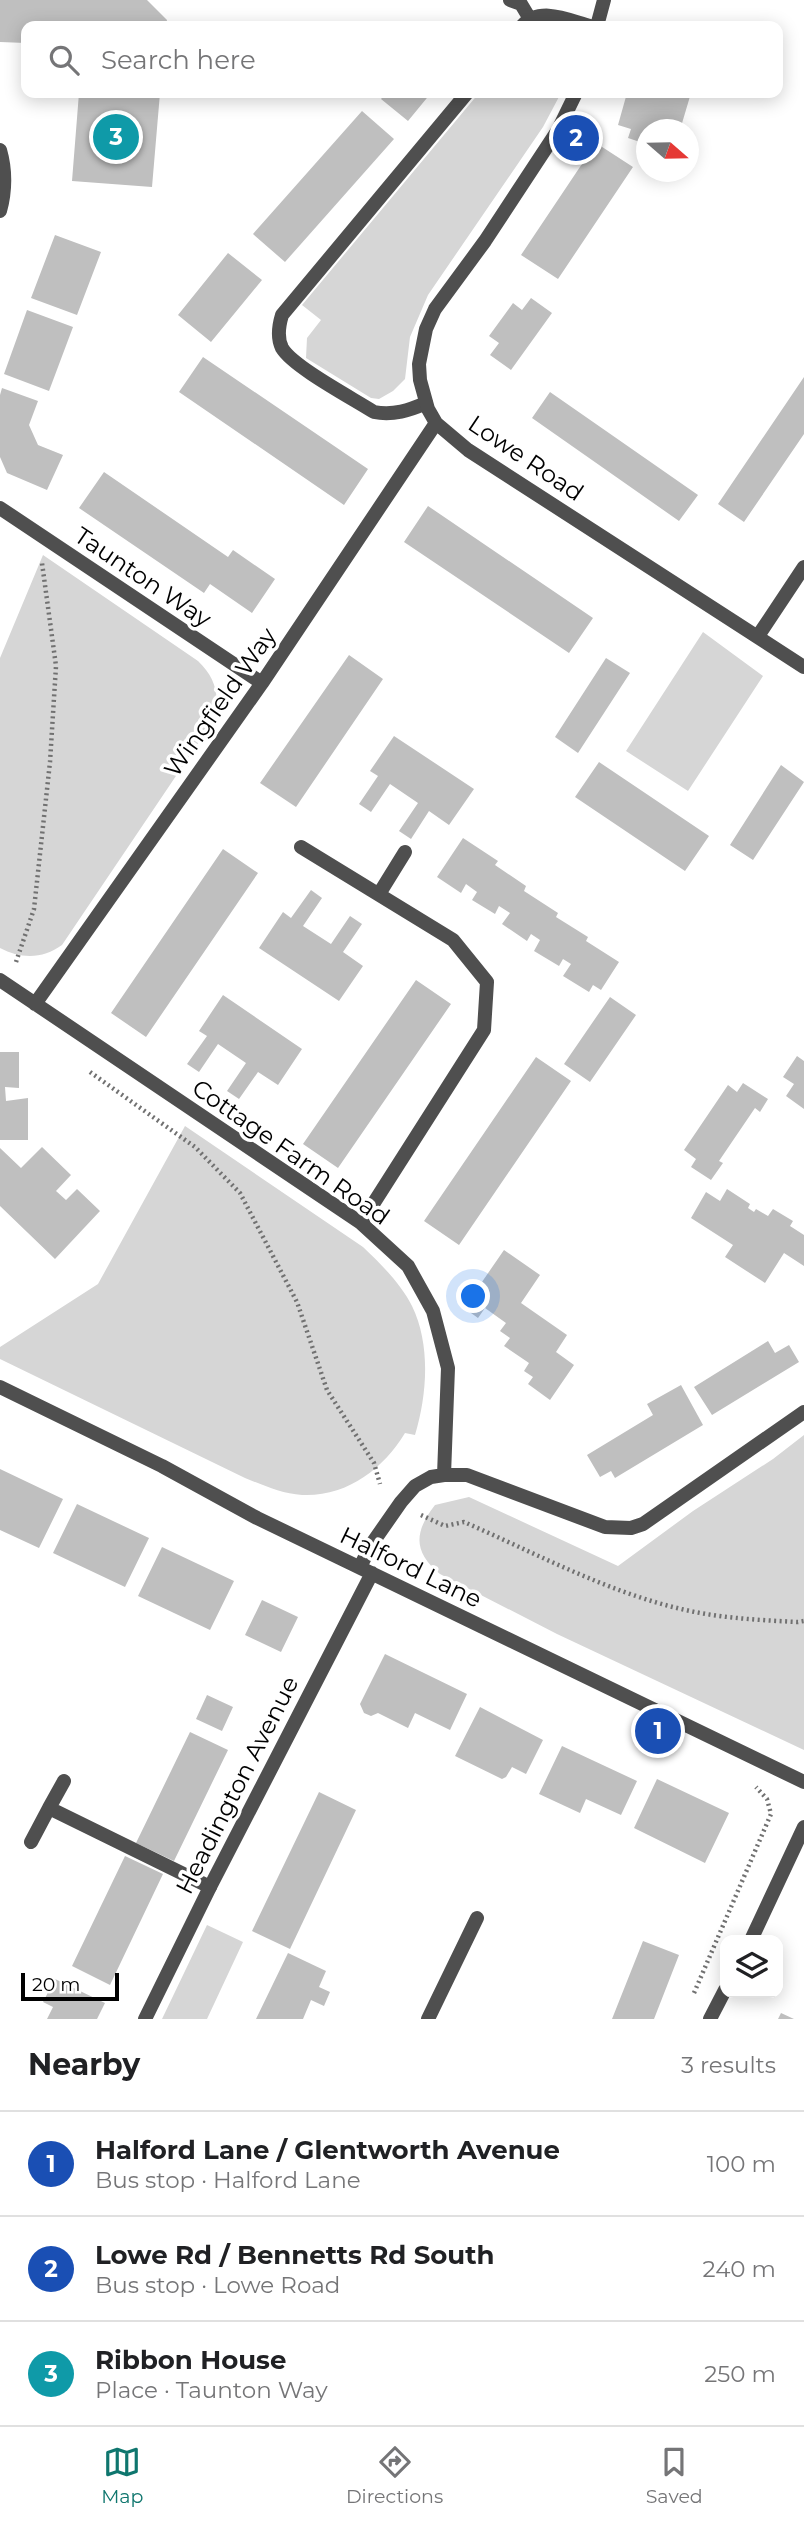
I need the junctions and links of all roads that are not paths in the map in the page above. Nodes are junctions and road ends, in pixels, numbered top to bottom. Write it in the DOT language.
graph roads {
  1 [pos="510,0"];
  2 [pos="604,0"];
  3 [pos="525,21"];
  4 [pos="529,21"];
  5 [pos="570,21"];
  6 [pos="598,21"];
  7 [pos="463,98"];
  8 [pos="574,98"];
  9 [pos="0,150"];
  10 [pos="0,211"];
  11 [pos="426,403"];
  12 [pos="436,423"];
  13 [pos="0,508"];
  14 [pos="804,567"];
  15 [pos="758,636"];
  16 [pos="804,667"];
  17 [pos="262,683"];
  18 [pos="301,847"];
  19 [pos="405,852"];
  20 [pos="379,894"];
  21 [pos="2,981"];
  22 [pos="35,1004"];
  23 [pos="361,1223"];
  24 [pos="0,1387"];
  25 [pos="804,1412"];
  26 [pos="444,1475"];
  27 [pos="366,1570"];
  28 [pos="64,1781"];
  29 [pos="804,1782"];
  30 [pos="49,1808"];
  31 [pos="804,1827"];
  32 [pos="31,1842"];
  33 [pos="210,1887"];
  34 [pos="477,1918"];
  35 [pos="753,1935"];
  36 [pos="721,1998"];
  37 [pos="145,2019"];
  38 [pos="429,2019"];
  39 [pos="710,2019"];
  1 -- 3 [label="street"];
  2 -- 6 [label="street"];
  4 -- 5 [label="street"];
  7 -- 11 [label="street"];
  8 -- 11 [label="street, Lowe Road"];
  9 -- 10 [label="street"];
  11 -- 12 [label="street, Lowe Road"];
  12 -- 15 [label="street, Lowe Road"];
  12 -- 17 [label="street, Wingfield Way"];
  13 -- 17 [label="street, Taunton Way"];
  14 -- 15 [label="street"];
  15 -- 16 [label="street, Lowe Road"];
  17 -- 22 [label="street, Wingfield Way"];
  18 -- 20 [label="street"];
  19 -- 20 [label="street"];
  20 -- 23 [label="street"];
  21 -- 22 [label="street, Cottage Farm Road"];
  22 -- 23 [label="street, Cottage Farm Road"];
  23 -- 26 [label="street, Cottage Farm Road"];
  24 -- 27 [label="street, Halford Lane"];
  25 -- 26 [label="street"];
  26 -- 27 [label="street, Headington Avenue"];
  27 -- 29 [label="street, Halford Lane"];
  27 -- 33 [label="street, Headington Avenue"];
  28 -- 30 [label="street"];
  30 -- 32 [label="street"];
  30 -- 33 [label="street"];
  31 -- 35 [label="street"];
  33 -- 37 [label="street, Headington Avenue"];
  34 -- 38 [label="street"];
  36 -- 39 [label="street"];
}
